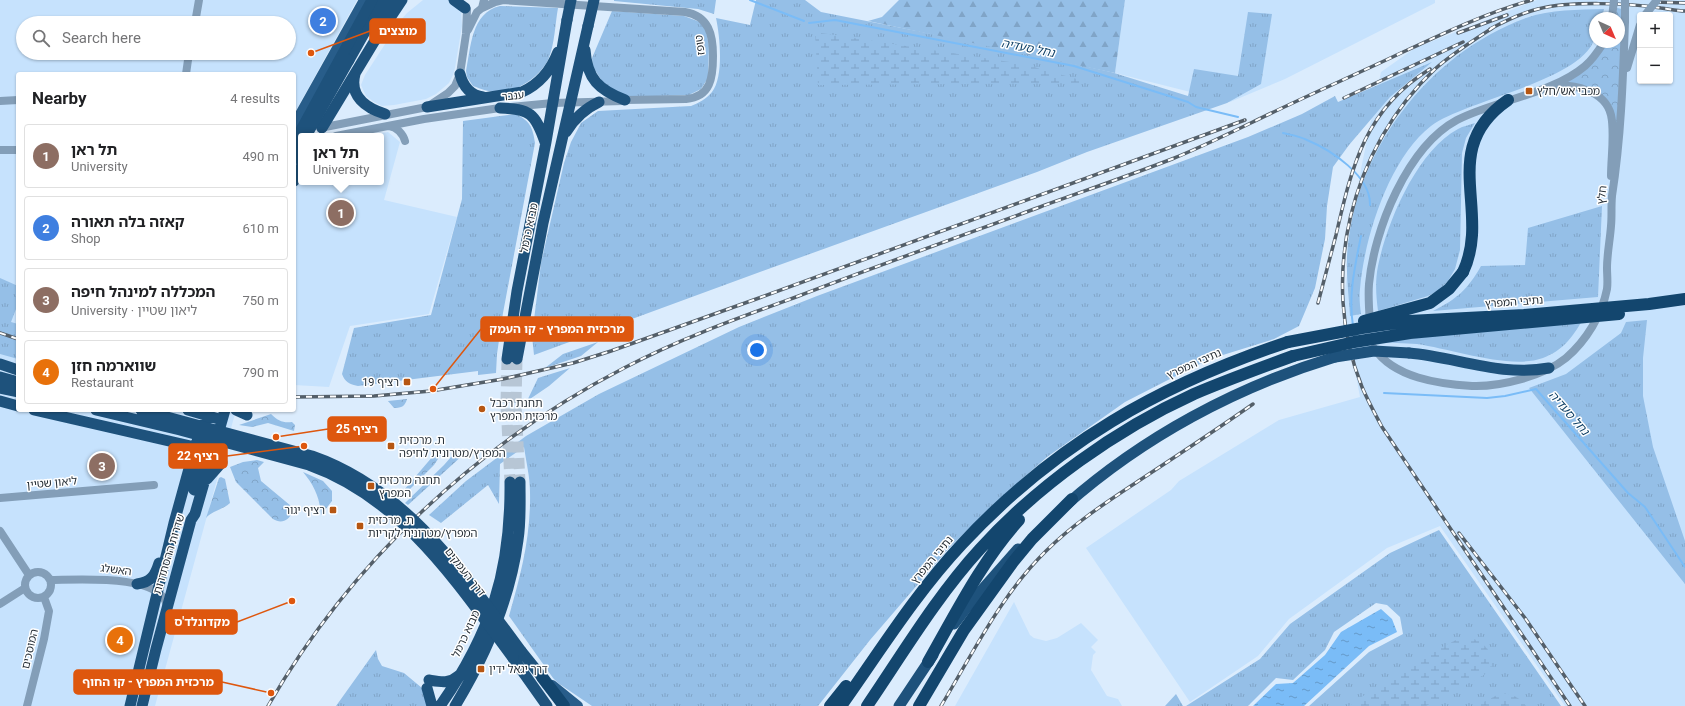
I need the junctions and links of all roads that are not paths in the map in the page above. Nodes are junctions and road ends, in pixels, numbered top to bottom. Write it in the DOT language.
graph roads {
  1 [pos="199,0"];
  2 [pos="364,0"];
  3 [pos="392,0"];
  4 [pos="402,0"];
  5 [pos="411,0"];
  6 [pos="454,0"];
  7 [pos="503,0"];
  8 [pos="571,0"];
  9 [pos="594,0"];
  10 [pos="1614,0"];
  11 [pos="1625,0"];
  12 [pos="1657,0"];
  13 [pos="378,2"];
  14 [pos="466,6"];
  15 [pos="481,7"];
  16 [pos="1613,12"];
  17 [pos="1647,12"];
  18 [pos="393,14"];
  19 [pos="196,16"];
  20 [pos="1637,32"];
  21 [pos="466,34"];
  22 [pos="564,35"];
  23 [pos="374,42"];
  24 [pos="584,42"];
  25 [pos="1599,48"];
  26 [pos="188,60"];
  27 [pos="186,72"];
  28 [pos="356,72"];
  29 [pos="460,74"];
  30 [pos="1624,80"];
  31 [pos="1547,86"];
  32 [pos="487,98"];
  33 [pos="16,100"];
  34 [pos="625,100"];
  35 [pos="1508,100"];
  36 [pos="0,101"];
  37 [pos="599,102"];
  38 [pos="553,103"];
  39 [pos="570,103"];
  40 [pos="427,107"];
  41 [pos="500,108"];
  42 [pos="298,112"];
  43 [pos="385,114"];
  44 [pos="389,126"];
  45 [pos="320,132"];
  46 [pos="300,133"];
  47 [pos="304,133"];
  48 [pos="352,133"];
  49 [pos="405,141"];
  50 [pos="546,142"];
  51 [pos="561,142"];
  52 [pos="0,150"];
  53 [pos="16,150"];
  54 [pos="1612,197"];
  55 [pos="1685,299"];
  56 [pos="1685,305"];
  57 [pos="1288,342"];
  58 [pos="0,364"];
  59 [pos="1549,368"];
  60 [pos="16,369"];
  61 [pos="0,377"];
  62 [pos="16,381"];
  63 [pos="0,388"];
  64 [pos="16,392"];
  65 [pos="0,401"];
  66 [pos="16,405"];
  67 [pos="43,412"];
  68 [pos="104,412"];
  69 [pos="148,412"];
  70 [pos="208,412"];
  71 [pos="240,412"];
  72 [pos="224,415"];
  73 [pos="247,415"];
  74 [pos="206,433"];
  75 [pos="218,435"];
  76 [pos="164,440"];
  77 [pos="200,447"];
  78 [pos="192,461"];
  79 [pos="222,462"];
  80 [pos="1078,463"];
  81 [pos="515,482"];
  82 [pos="154,485"];
  83 [pos="202,488"];
  84 [pos="0,498"];
  85 [pos="1072,499"];
  86 [pos="191,520"];
  87 [pos="174,523"];
  88 [pos="0,531"];
  89 [pos="29,575"];
  90 [pos="50,580"];
  91 [pos="137,584"];
  92 [pos="927,585"];
  93 [pos="25,588"];
  94 [pos="158,592"];
  95 [pos="44,597"];
  96 [pos="0,604"];
  97 [pos="167,607"];
  98 [pos="517,654"];
  99 [pos="928,662"];
  100 [pos="465,677"];
  101 [pos="542,677"];
  102 [pos="443,702"];
  103 [pos="460,703"];
  104 [pos="27,706"];
  105 [pos="130,706"];
  106 [pos="142,706"];
  107 [pos="432,706"];
  108 [pos="547,706"];
  109 [pos="564,706"];
  110 [pos="578,706"];
  111 [pos="830,706"];
  112 [pos="841,706"];
  113 [pos="868,706"];
  114 [pos="899,706"];
  115 [pos="919,706"];
  1 -- 19 [label="street"];
  2 -- 42 [label="main road"];
  3 -- 23 [label="highway"];
  4 -- 18 [label="highway"];
  5 -- 18 [label="highway"];
  6 -- 14 [label="highway"];
  7 -- 15 [label="street"];
  7 -- 34 [label="street, טופז"];
  8 -- 22 [label="highway, bridge"];
  9 -- 24 [label="highway, מבוא כרמל, bridge"];
  10 -- 16 [label="street, bridge"];
  11 -- 30 [label="street, חלץ, bridge"];
  12 -- 17 [label="street, bridge"];
  13 -- 47 [label="highway, bridge"];
  14 -- 15 [label="street"];
  14 -- 21 [label="street"];
  15 -- 21 [label="street"];
  18 -- 23 [label="highway"];
  20 -- 30 [label="street"];
  21 -- 29 [label="street"];
  22 -- 32 [label="highway"];
  22 -- 38 [label="highway, מבוא כרמל"];
  23 -- 28 [label="highway"];
  24 -- 34 [label="highway"];
  24 -- 39 [label="highway, מבוא כרמל"];
  25 -- 31 [label="street"];
  26 -- 27 [label="street"];
  28 -- 43 [label="highway"];
  28 -- 45 [label="highway"];
  29 -- 32 [label="highway"];
  29 -- 40 [label="street"];
  30 -- 54 [label="street, חלץ"];
  31 -- 35 [label="street"];
  31 -- 54 [label="street"];
  32 -- 40 [label="highway"];
  33 -- 36 [label="street"];
  34 -- 37 [label="street, ענבר"];
  35 -- 57 [label="highway, bridge"];
  35 -- 59 [label="street"];
  37 -- 39 [label="street, ענבר"];
  37 -- 51 [label="highway"];
  38 -- 39 [label="street, ענבר"];
  38 -- 41 [label="street, ענבר"];
  38 -- 50 [label="highway, מבוא כרמל"];
  39 -- 51 [label="highway, מבוא כרמל"];
  40 -- 43 [label="street"];
  41 -- 44 [label="street, ענבר"];
  41 -- 50 [label="highway"];
  42 -- 46 [label="main road"];
  43 -- 45 [label="street"];
  44 -- 48 [label="street, ענבר"];
  44 -- 49 [label="street"];
  50 -- 51 [label="highway, מבוא כרמל"];
  52 -- 53 [label="street"];
  54 -- 59 [label="street, חלץ"];
  55 -- 57 [label="highway, נתיבי המפרץ, bridge"];
  56 -- 80 [label="highway, נתיבי המפרץ, bridge"];
  57 -- 92 [label="highway, נתיבי המפרץ"];
  58 -- 60 [label="highway"];
  59 -- 85 [label="highway, bridge"];
  61 -- 62 [label="highway"];
  63 -- 64 [label="highway"];
  65 -- 66 [label="highway"];
  67 -- 76 [label="highway"];
  68 -- 98 [label="highway, דרך העמקים, bridge"];
  69 -- 98 [label="highway, דרך העמקים, bridge"];
  70 -- 72 [label="highway"];
  70 -- 74 [label="highway"];
  70 -- 77 [label="highway, שדרות ההסתדרות"];
  71 -- 73 [label="highway"];
  72 -- 74 [label="highway"];
  72 -- 75 [label="highway, שדרות ההסתדרות"];
  74 -- 77 [label="highway"];
  75 -- 77 [label="highway"];
  75 -- 83 [label="highway, שדרות ההסתדרות"];
  76 -- 77 [label="highway"];
  76 -- 78 [label="highway"];
  77 -- 78 [label="highway, שדרות ההסתדרות"];
  77 -- 86 [label="highway"];
  78 -- 87 [label="highway, שדרות ההסתדרות"];
  79 -- 83 [label="highway"];
  80 -- 99 [label="highway"];
  80 -- 113 [label="highway, נתיבי המפרץ"];
  81 -- 100 [label="highway, מבוא כרמל"];
  82 -- 84 [label="street, ליאון שטיין"];
  83 -- 86 [label="highway, שדרות ההסתדרות"];
  85 -- 99 [label="highway"];
  85 -- 115 [label="highway"];
  86 -- 97 [label="highway, שדרות ההסתדרות"];
  87 -- 91 [label="highway"];
  87 -- 94 [label="highway, שדרות ההסתדרות"];
  88 -- 89 [label="street"];
  89 -- 90 [label="street"];
  89 -- 93 [label="street"];
  90 -- 91 [label="street, האשלג"];
  90 -- 95 [label="street"];
  91 -- 94 [label="street, האשלג"];
  92 -- 111 [label="highway"];
  92 -- 112 [label="highway, נתיבי המפרץ"];
  93 -- 95 [label="street"];
  93 -- 96 [label="street"];
  94 -- 97 [label="street"];
  94 -- 105 [label="highway, שדרות ההסתדרות"];
  95 -- 104 [label="street, המוסכים"];
  97 -- 106 [label="highway, שדרות ההסתדרות"];
  98 -- 101 [label="highway, דרך העמקים"];
  98 -- 108 [label="highway, דרך העמקים"];
  99 -- 114 [label="highway"];
  100 -- 102 [label="highway, מבוא כרמל"];
  100 -- 103 [label="highway, מבוא כרמל"];
  100 -- 107 [label="highway"];
  101 -- 109 [label="highway"];
  101 -- 110 [label="main road"];
}
